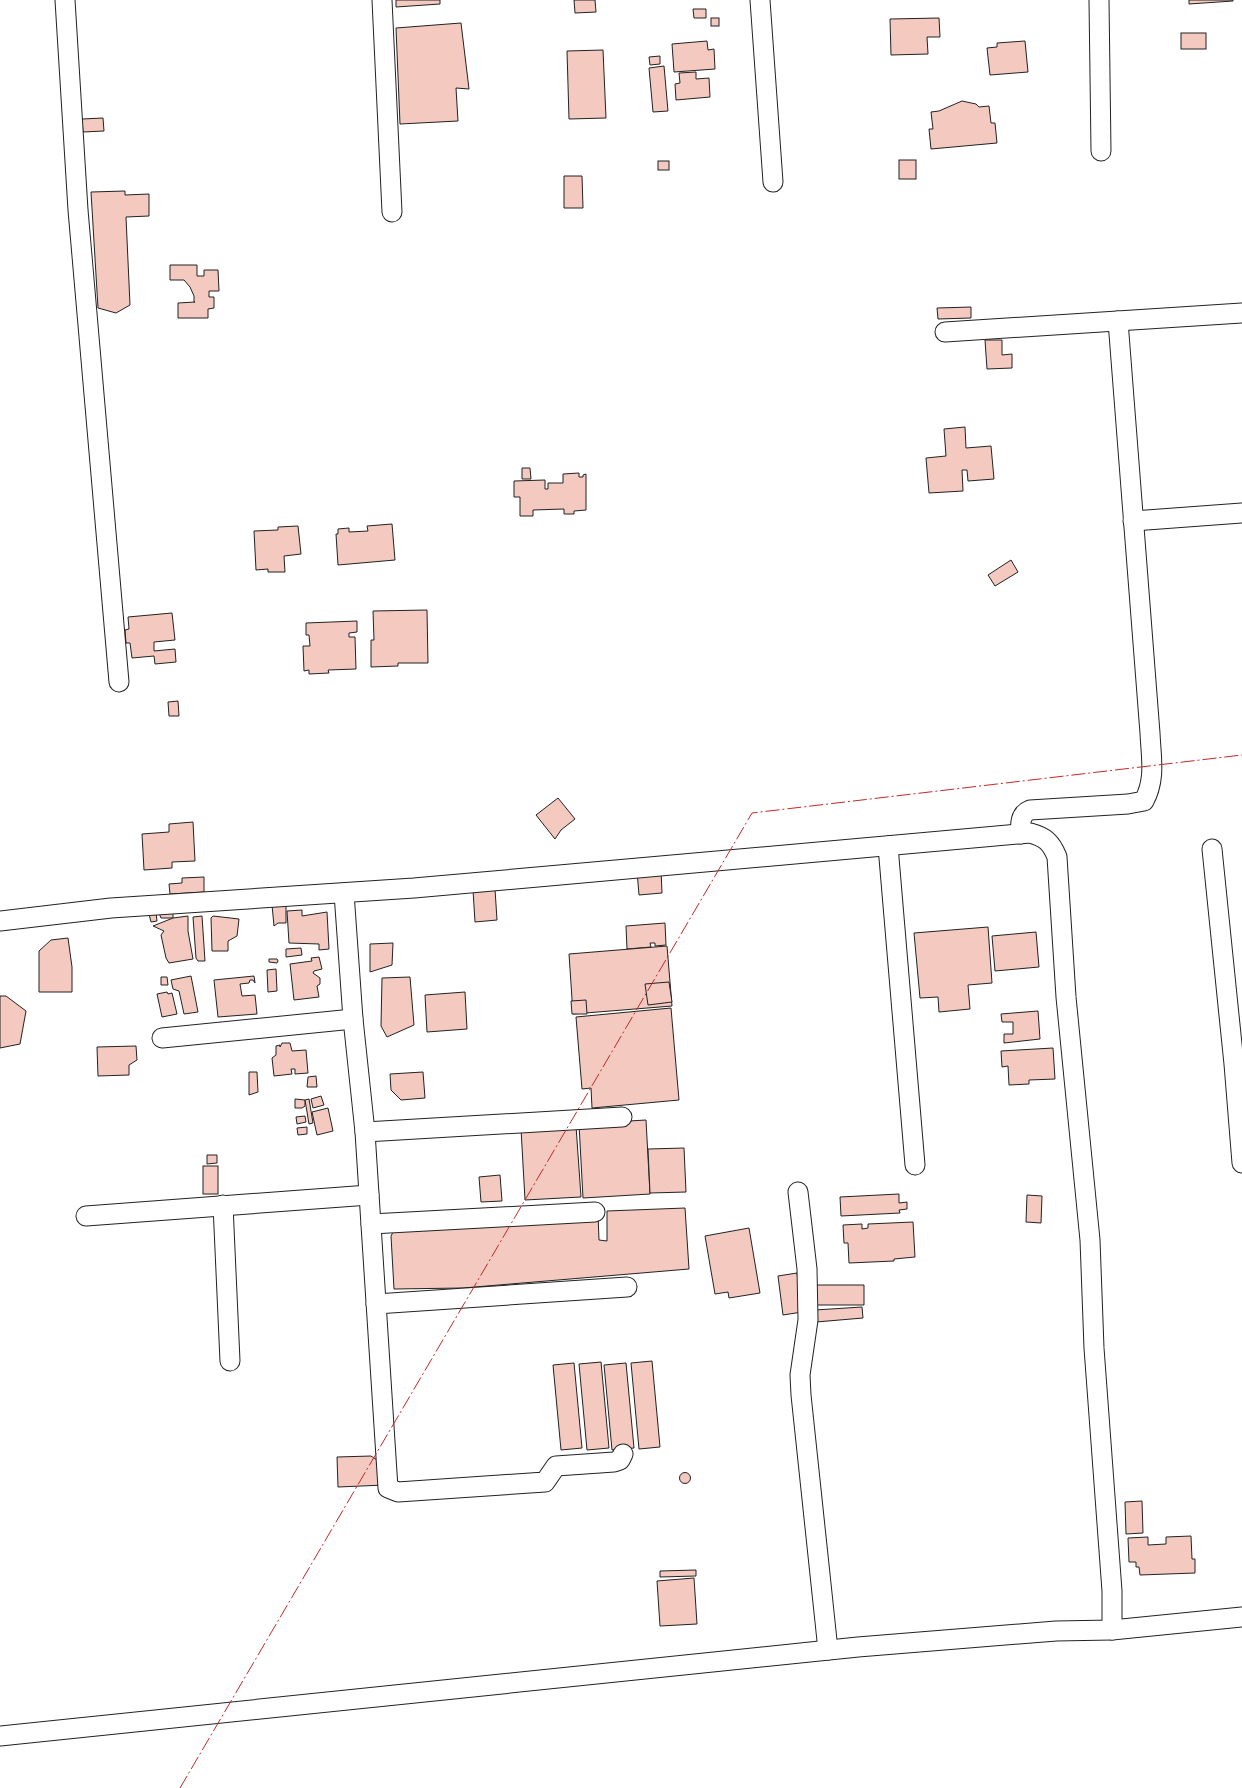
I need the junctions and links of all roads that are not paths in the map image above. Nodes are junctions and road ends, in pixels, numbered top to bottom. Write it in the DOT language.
graph roads {
  1 [pos="65,0"];
  2 [pos="382,0"];
  3 [pos="760,0"];
  4 [pos="1099,0"];
  5 [pos="1101,151"];
  6 [pos="773,182"];
  7 [pos="392,212"];
  8 [pos="1242,313"];
  9 [pos="1118,322"];
  10 [pos="945,332"];
  11 [pos="1242,513"];
  12 [pos="1133,521"];
  13 [pos="118,682"];
  14 [pos="1021,834"];
  15 [pos="888,846"];
  16 [pos="1212,849"];
  17 [pos="344,893"];
  18 [pos="0,921"];
  19 [pos="353,1019"];
  20 [pos="162,1038"];
  21 [pos="622,1117"];
  22 [pos="365,1132"];
  23 [pos="1242,1163"];
  24 [pos="915,1164"];
  25 [pos="798,1192"];
  26 [pos="369,1195"];
  27 [pos="223,1205"];
  28 [pos="595,1212"];
  29 [pos="86,1216"];
  30 [pos="372,1224"];
  31 [pos="627,1287"];
  32 [pos="376,1304"];
  33 [pos="230,1361"];
  34 [pos="624,1454"];
  35 [pos="1242,1617"];
  36 [pos="1112,1630"];
  37 [pos="828,1650"];
  38 [pos="0,1736"];
  1 -- 13 [label="street"];
  2 -- 7 [label="street"];
  3 -- 6 [label="street"];
  4 -- 5 [label="street"];
  8 -- 9 [label="street"];
  9 -- 10 [label="street"];
  9 -- 12 [label="street"];
  11 -- 12 [label="street"];
  12 -- 14 [label="street"];
  14 -- 15 [label="street"];
  14 -- 36 [label="street"];
  15 -- 17 [label="street"];
  15 -- 24 [label="street"];
  16 -- 23 [label="street"];
  17 -- 18 [label="street"];
  17 -- 19 [label="street"];
  19 -- 20 [label="street"];
  19 -- 22 [label="street"];
  21 -- 22 [label="street"];
  22 -- 26 [label="street"];
  25 -- 37 [label="street"];
  26 -- 27 [label="street"];
  26 -- 30 [label="street"];
  27 -- 29 [label="street"];
  27 -- 33 [label="street"];
  28 -- 30 [label="street"];
  30 -- 32 [label="street"];
  31 -- 32 [label="street"];
  32 -- 34 [label="street"];
  35 -- 36 [label="street"];
  36 -- 37 [label="street"];
  37 -- 38 [label="street"];
}
